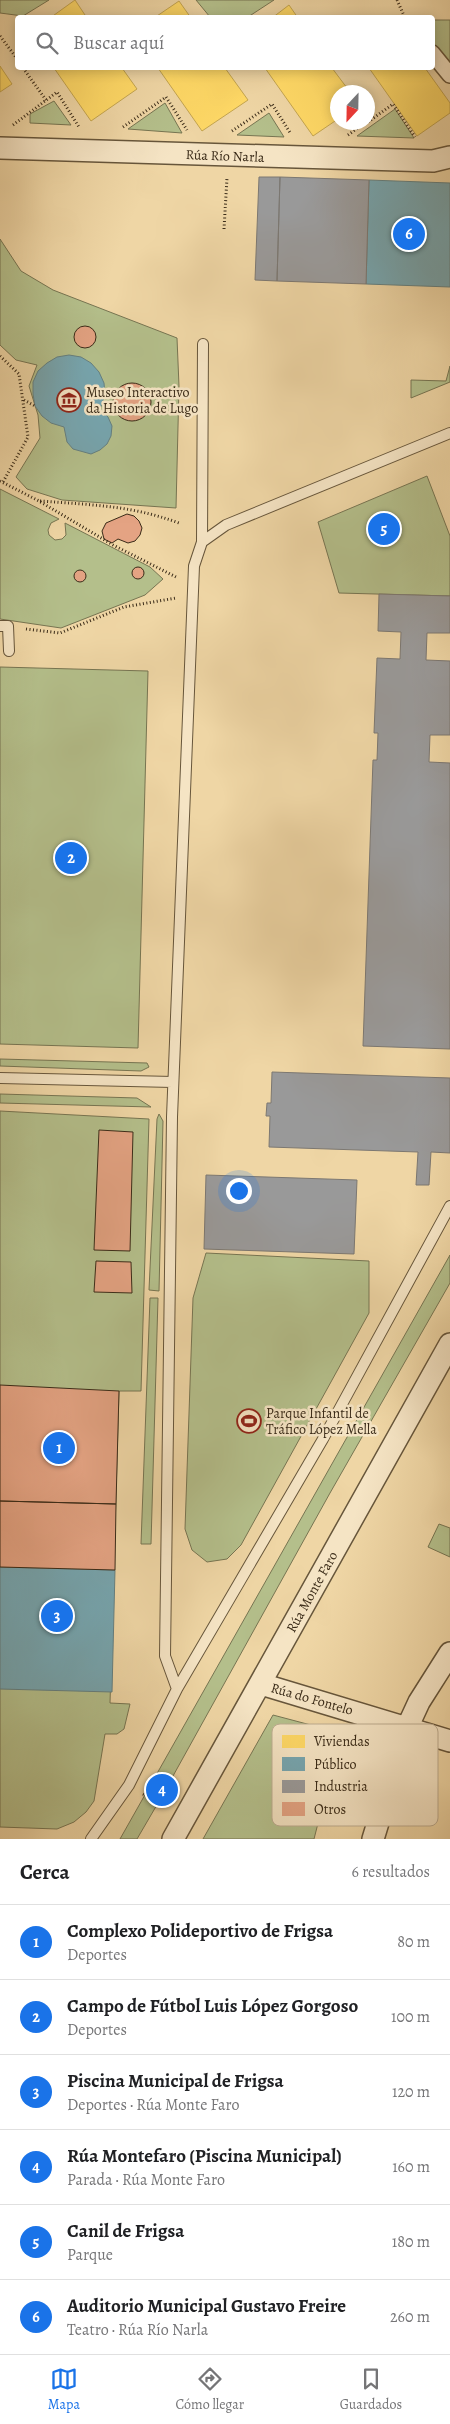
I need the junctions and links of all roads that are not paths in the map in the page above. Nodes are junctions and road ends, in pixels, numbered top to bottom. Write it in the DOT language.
graph roads {
  1 [pos="435,57"];
  2 [pos="450,75"];
  3 [pos="0,148"];
  4 [pos="450,157"];
  5 [pos="203,344"];
  6 [pos="450,433"];
  7 [pos="202,542"];
  8 [pos="4,626"];
  9 [pos="9,651"];
  10 [pos="0,1078"];
  11 [pos="173,1082"];
  12 [pos="450,1206"];
  13 [pos="450,1344"];
  14 [pos="450,1653"];
  15 [pos="261,1684"];
  16 [pos="177,1689"];
  17 [pos="394,1724"];
  18 [pos="409,1724"];
  19 [pos="438,1737"];
  20 [pos="450,1741"];
  21 [pos="377,1826"];
  22 [pos="91,1839"];
  23 [pos="173,1839"];
  24 [pos="373,1839"];
  1 -- 2 [label="street"];
  3 -- 4 [label="street, Rúa Río Narla"];
  5 -- 7 [label="lane"];
  6 -- 7 [label="lane"];
  7 -- 11 [label="lane"];
  8 -- 9 [label="lane"];
  10 -- 11 [label="lane"];
  11 -- 16 [label="lane"];
  12 -- 16 [label="lane"];
  13 -- 15 [label="street, Rúa Monte Faro"];
  14 -- 18 [label="street"];
  15 -- 17 [label="street, Rúa do Fontelo"];
  15 -- 23 [label="street, Rúa Monte Faro"];
  16 -- 22 [label="lane"];
  19 -- 20 [label="street, Rúa do Fontelo"];
  21 -- 24 [label="street"];
}
